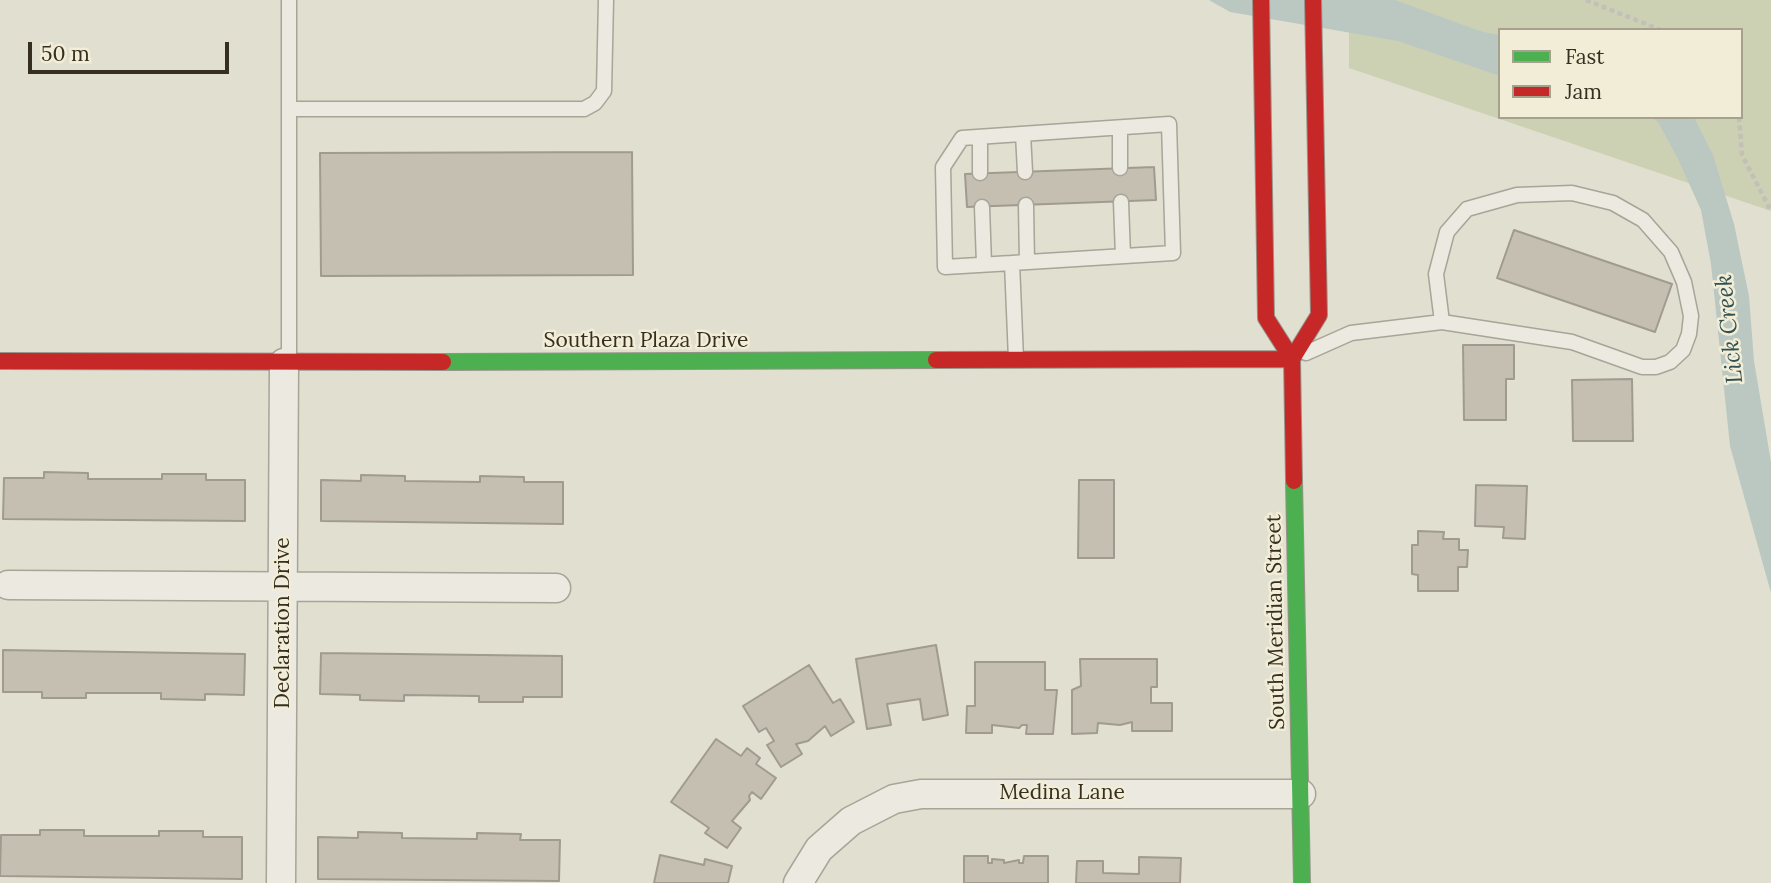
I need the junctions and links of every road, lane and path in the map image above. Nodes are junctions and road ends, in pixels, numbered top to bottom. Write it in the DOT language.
graph roads {
  1 [pos="289,0"];
  2 [pos="606,0"];
  3 [pos="1261,0"];
  4 [pos="1313,0"];
  5 [pos="1586,0"];
  6 [pos="1656,28"];
  7 [pos="289,110"];
  8 [pos="1739,119"];
  9 [pos="1120,128"];
  10 [pos="1023,134"];
  11 [pos="980,137"];
  12 [pos="1120,168"];
  13 [pos="1025,172"];
  14 [pos="980,173"];
  15 [pos="1121,202"];
  16 [pos="1026,205"];
  17 [pos="982,207"];
  18 [pos="1771,211"];
  19 [pos="1123,256"];
  20 [pos="1020,263"];
  21 [pos="984,264"];
  22 [pos="1442,322"];
  23 [pos="1292,359"];
  24 [pos="1016,360"];
  25 [pos="0,361"];
  26 [pos="287,363"];
  27 [pos="8,585"];
  28 [pos="283,586"];
  29 [pos="556,588"];
  30 [pos="1301,794"];
  31 [pos="281,883"];
  32 [pos="798,883"];
  33 [pos="1302,883"];
  1 -- 7 [label="lane"];
  2 -- 7 [label="lane"];
  3 -- 23 [label="street"];
  4 -- 23 [label="street"];
  5 -- 6 [label="path"];
  7 -- 26 [label="lane"];
  8 -- 18 [label="path"];
  9 -- 10 [label="lane"];
  9 -- 12 [label="lane"];
  9 -- 19 [label="lane"];
  10 -- 11 [label="lane"];
  10 -- 13 [label="lane"];
  11 -- 14 [label="lane"];
  11 -- 21 [label="lane"];
  15 -- 19 [label="lane"];
  16 -- 20 [label="lane"];
  17 -- 21 [label="lane"];
  19 -- 20 [label="lane"];
  20 -- 21 [label="lane"];
  20 -- 24 [label="lane"];
  22 -- 22 [label="lane"];
  22 -- 23 [label="lane"];
  23 -- 24 [label="street, Southern Plaza Drive"];
  23 -- 30 [label="street, South Meridian Street"];
  24 -- 26 [label="street, Southern Plaza Drive"];
  25 -- 26 [label="street, Southern Plaza Drive"];
  26 -- 28 [label="street, Declaration Drive"];
  27 -- 28 [label="street"];
  28 -- 29 [label="street"];
  28 -- 31 [label="street, Declaration Drive"];
  30 -- 32 [label="street, Medina Lane"];
  30 -- 33 [label="street, South Meridian Street"];
}
